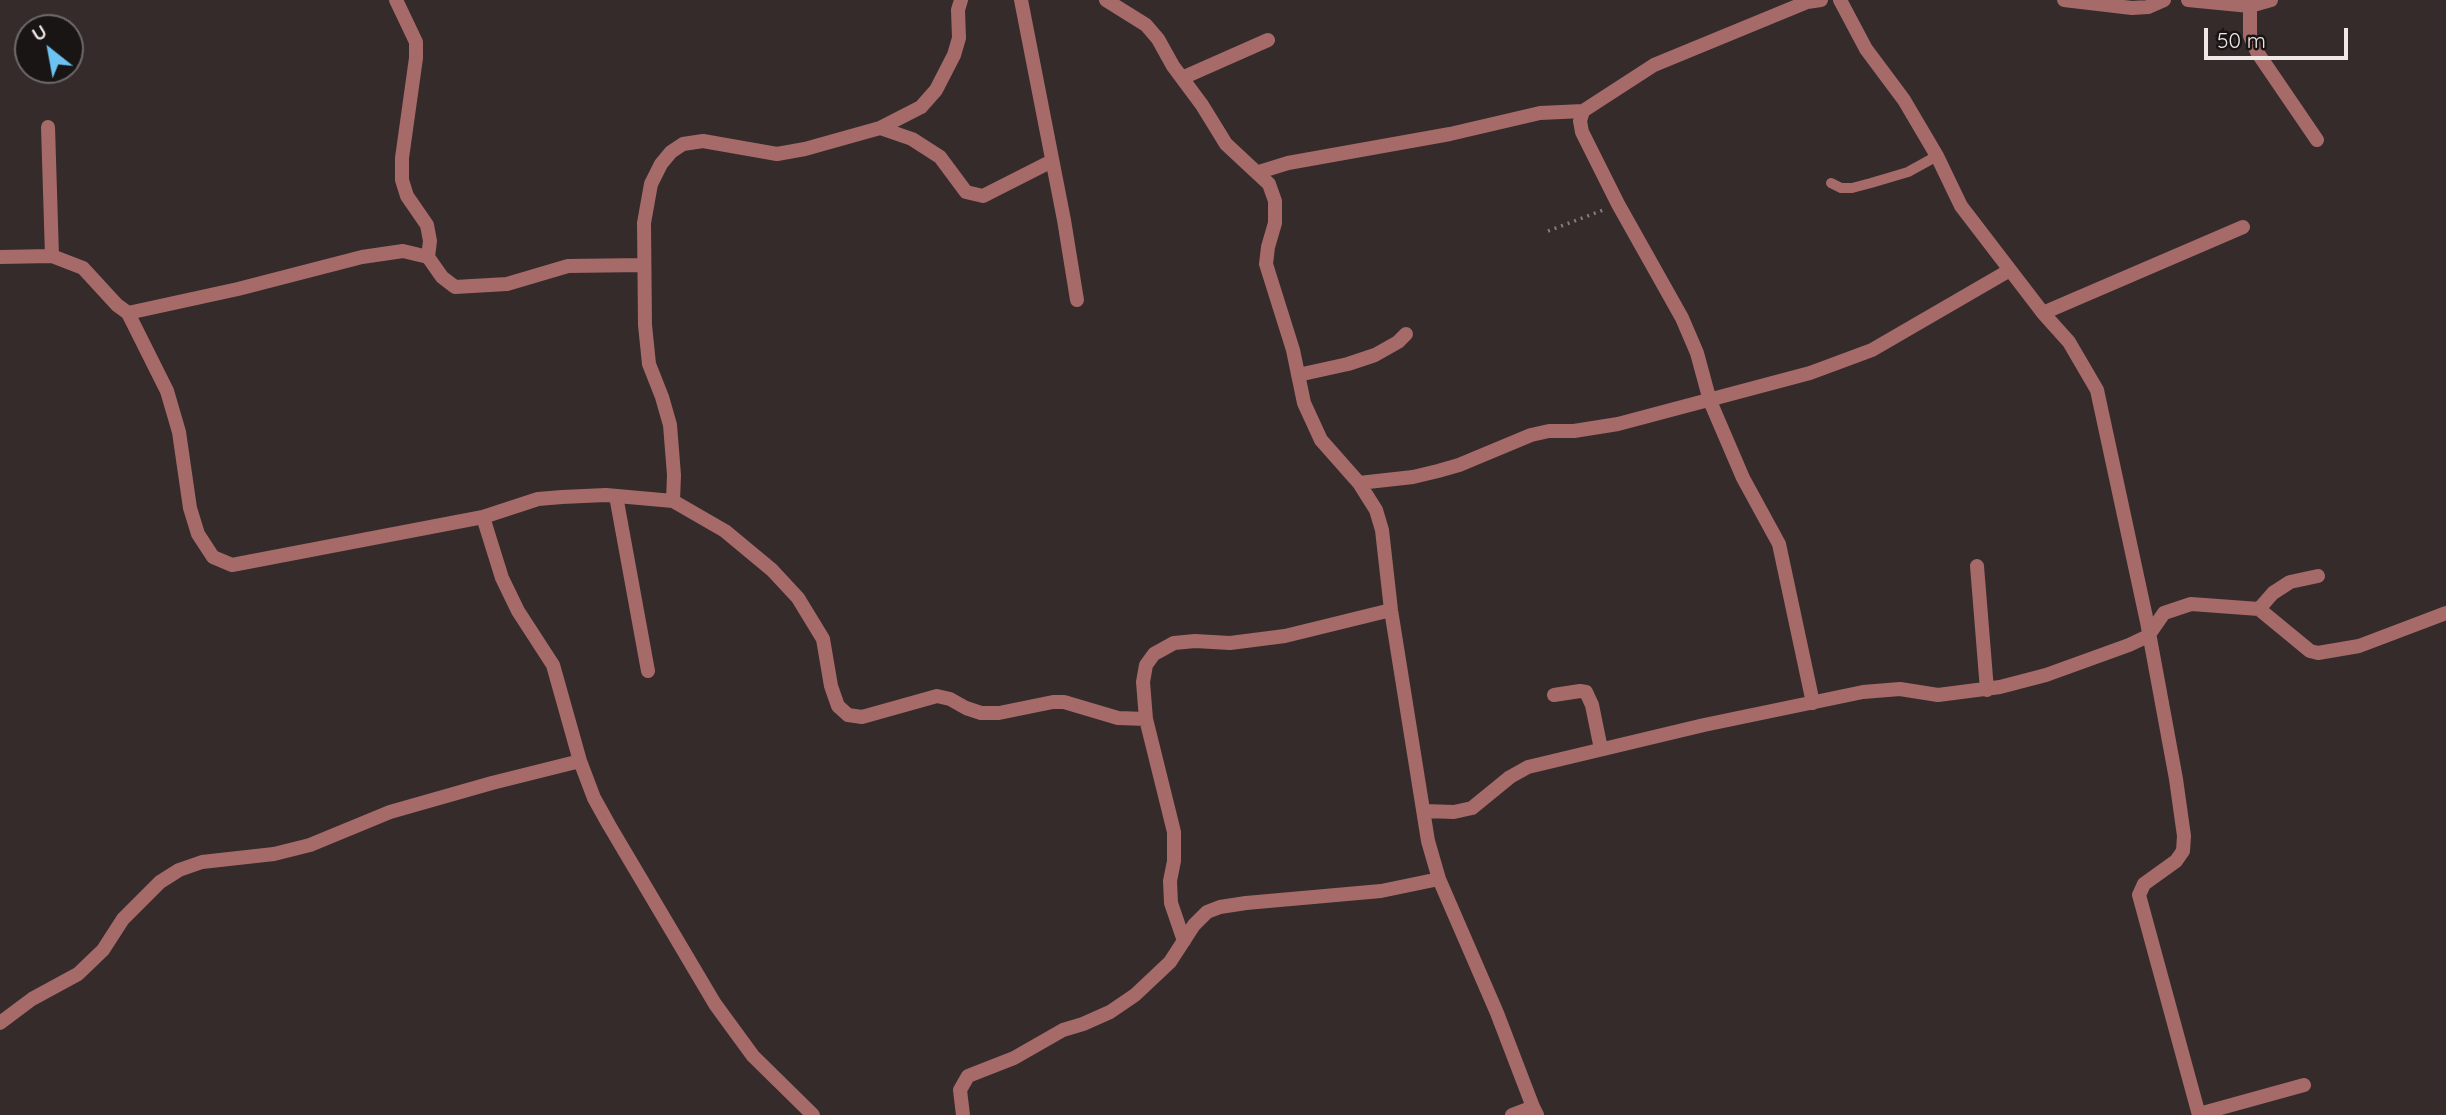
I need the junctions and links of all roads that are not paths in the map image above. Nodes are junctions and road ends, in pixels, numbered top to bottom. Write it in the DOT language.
graph roads {
  1 [pos="396,0"];
  2 [pos="961,0"];
  3 [pos="1021,0"];
  4 [pos="1106,0"];
  5 [pos="1821,0"];
  6 [pos="1840,0"];
  7 [pos="2064,0"];
  8 [pos="2164,0"];
  9 [pos="2188,0"];
  10 [pos="2271,0"];
  11 [pos="2250,6"];
  12 [pos="1268,40"];
  13 [pos="1182,78"];
  14 [pos="1583,111"];
  15 [pos="48,127"];
  16 [pos="880,128"];
  17 [pos="2317,140"];
  18 [pos="1937,156"];
  19 [pos="1052,161"];
  20 [pos="1259,172"];
  21 [pos="1831,183"];
  22 [pos="2243,227"];
  23 [pos="52,256"];
  24 [pos="0,257"];
  25 [pos="428,257"];
  26 [pos="643,265"];
  27 [pos="2010,270"];
  28 [pos="1077,300"];
  29 [pos="128,313"];
  30 [pos="2043,313"];
  31 [pos="1406,334"];
  32 [pos="1298,375"];
  33 [pos="1710,401"];
  34 [pos="1359,483"];
  35 [pos="616,496"];
  36 [pos="673,501"];
  37 [pos="483,517"];
  38 [pos="1977,566"];
  39 [pos="2318,576"];
  40 [pos="2259,609"];
  41 [pos="1391,610"];
  42 [pos="2446,613"];
  43 [pos="2148,636"];
  44 [pos="648,671"];
  45 [pos="1987,690"];
  46 [pos="1553,695"];
  47 [pos="1813,703"];
  48 [pos="1146,719"];
  49 [pos="1601,749"];
  50 [pos="580,761"];
  51 [pos="1424,811"];
  52 [pos="1439,879"];
  53 [pos="1184,941"];
  54 [pos="0,1023"];
  55 [pos="2304,1085"];
  56 [pos="1535,1111"];
  57 [pos="813,1115"];
  58 [pos="963,1115"];
  59 [pos="1512,1115"];
  60 [pos="2199,1115"];
  1 -- 25 [label="street"];
  2 -- 16 [label="street"];
  3 -- 19 [label="street"];
  4 -- 13 [label="street"];
  5 -- 14 [label="street"];
  6 -- 18 [label="street"];
  7 -- 8 [label="street"];
  9 -- 11 [label="street"];
  10 -- 11 [label="street"];
  11 -- 17 [label="street"];
  12 -- 13 [label="street"];
  13 -- 20 [label="street"];
  14 -- 20 [label="street"];
  14 -- 33 [label="street"];
  15 -- 23 [label="street"];
  16 -- 19 [label="street"];
  16 -- 26 [label="street"];
  18 -- 21 [label="lane"];
  18 -- 27 [label="street"];
  19 -- 28 [label="street"];
  20 -- 32 [label="street"];
  22 -- 30 [label="street"];
  23 -- 24 [label="street"];
  23 -- 29 [label="street"];
  25 -- 26 [label="street"];
  25 -- 29 [label="street"];
  26 -- 36 [label="street"];
  27 -- 30 [label="street"];
  27 -- 33 [label="street"];
  29 -- 37 [label="street"];
  30 -- 43 [label="street"];
  31 -- 32 [label="street"];
  32 -- 34 [label="street"];
  33 -- 34 [label="street"];
  33 -- 47 [label="street"];
  34 -- 41 [label="street"];
  35 -- 36 [label="street"];
  35 -- 37 [label="street"];
  35 -- 44 [label="street"];
  36 -- 48 [label="street"];
  37 -- 50 [label="street"];
  38 -- 45 [label="street"];
  39 -- 40 [label="street"];
  40 -- 42 [label="street"];
  40 -- 43 [label="street"];
  41 -- 48 [label="street"];
  41 -- 51 [label="street"];
  43 -- 45 [label="street"];
  43 -- 60 [label="street"];
  45 -- 47 [label="street"];
  46 -- 49 [label="street"];
  47 -- 49 [label="street"];
  48 -- 53 [label="street"];
  49 -- 51 [label="street"];
  50 -- 54 [label="street"];
  50 -- 57 [label="street"];
  51 -- 52 [label="street"];
  52 -- 53 [label="street"];
  52 -- 56 [label="street"];
  53 -- 58 [label="street"];
  55 -- 60 [label="street"];
  56 -- 59 [label="street"];
}
